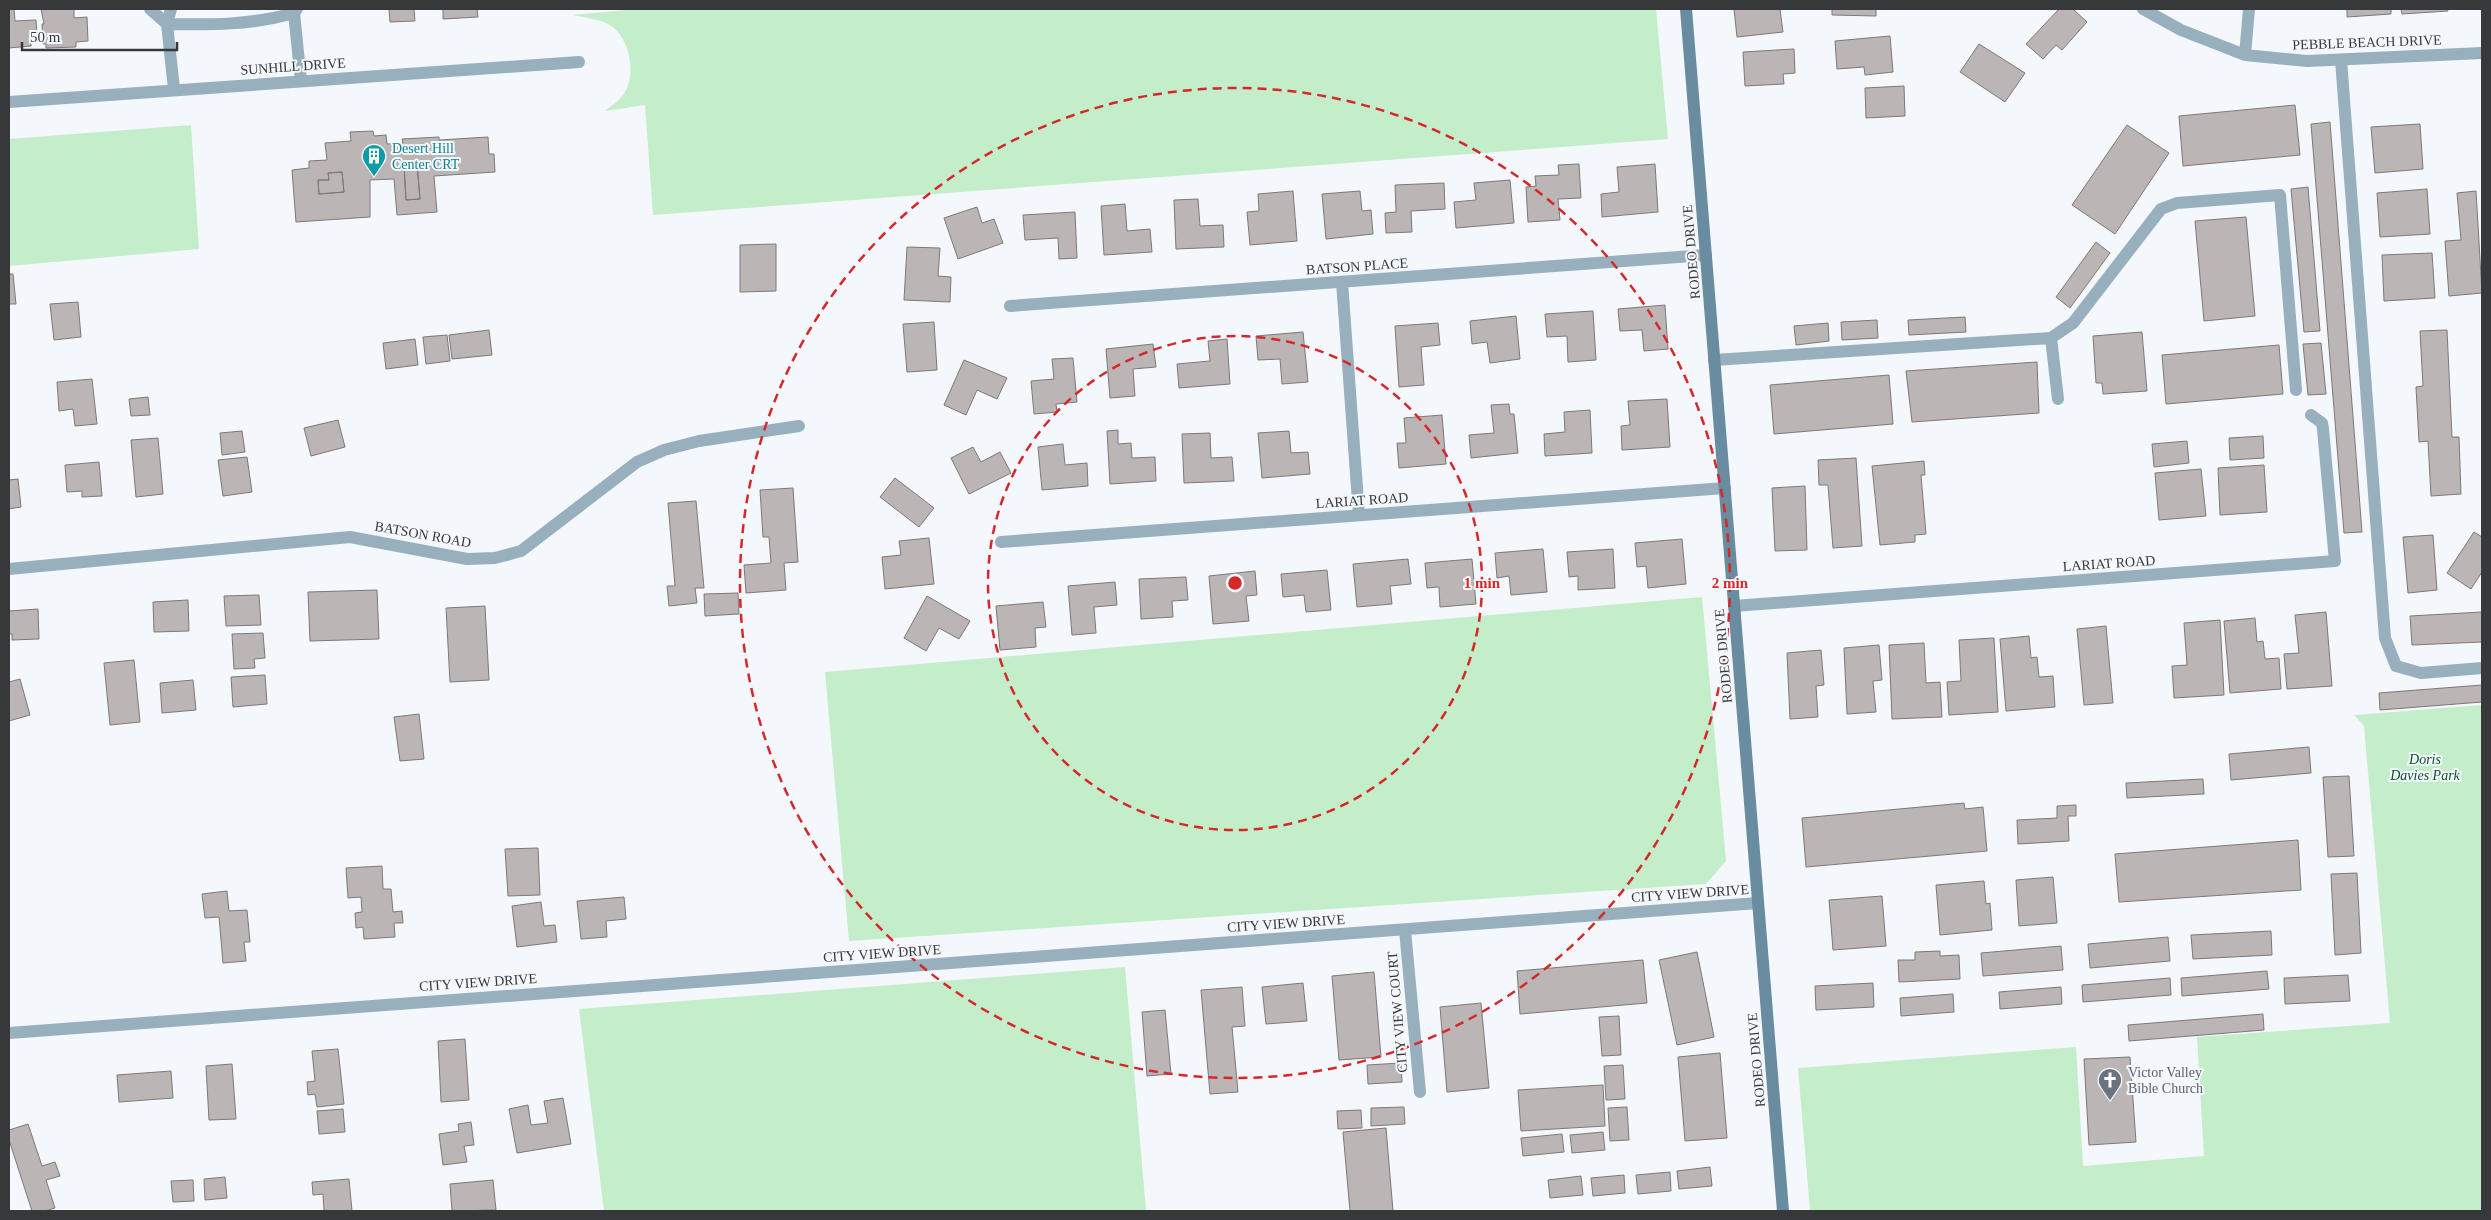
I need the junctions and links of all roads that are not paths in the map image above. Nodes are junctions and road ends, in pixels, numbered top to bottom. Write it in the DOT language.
graph roads {
  1 [pos="150,9"];
  2 [pos="171,9"];
  3 [pos="1686,9"];
  4 [pos="2143,9"];
  5 [pos="2250,9"];
  6 [pos="294,10"];
  7 [pos="167,24"];
  8 [pos="2482,53"];
  9 [pos="2245,55"];
  10 [pos="2341,60"];
  11 [pos="579,62"];
  12 [pos="301,80"];
  13 [pos="174,89"];
  14 [pos="9,102"];
  15 [pos="1706,255"];
  16 [pos="1342,282"];
  17 [pos="1010,306"];
  18 [pos="2052,338"];
  19 [pos="1714,360"];
  20 [pos="2296,390"];
  21 [pos="2058,399"];
  22 [pos="2311,416"];
  23 [pos="799,426"];
  24 [pos="1725,488"];
  25 [pos="1359,515"];
  26 [pos="1001,542"];
  27 [pos="9,569"];
  28 [pos="1734,606"];
  29 [pos="2482,668"];
  30 [pos="1758,904"];
  31 [pos="1405,930"];
  32 [pos="9,1033"];
  33 [pos="1420,1092"];
  34 [pos="1783,1211"];
  1 -- 7 [label="street"];
  2 -- 7 [label="street"];
  3 -- 15 [label="street, RODEO DRIVE"];
  4 -- 9 [label="street, PEBBLE BEACH DRIVE"];
  5 -- 9 [label="street"];
  6 -- 7 [label="street"];
  6 -- 12 [label="street"];
  7 -- 13 [label="street"];
  8 -- 10 [label="street, PEBBLE BEACH DRIVE"];
  9 -- 10 [label="street, PEBBLE BEACH DRIVE"];
  10 -- 29 [label="street"];
  11 -- 12 [label="street, SUNHILL DRIVE"];
  12 -- 13 [label="street, SUNHILL DRIVE"];
  13 -- 14 [label="street, SUNHILL DRIVE"];
  15 -- 16 [label="street, BATSON PLACE"];
  15 -- 19 [label="street, RODEO DRIVE"];
  16 -- 17 [label="street, BATSON PLACE"];
  16 -- 25 [label="street"];
  18 -- 19 [label="street"];
  18 -- 20 [label="street"];
  18 -- 21 [label="street"];
  19 -- 24 [label="street, RODEO DRIVE"];
  22 -- 28 [label="street, LARIAT ROAD"];
  23 -- 27 [label="street, BATSON ROAD"];
  24 -- 25 [label="street, LARIAT ROAD"];
  24 -- 28 [label="street, RODEO DRIVE"];
  25 -- 26 [label="street, LARIAT ROAD"];
  28 -- 30 [label="street, RODEO DRIVE"];
  30 -- 31 [label="street, CITY VIEW DRIVE"];
  30 -- 34 [label="street, RODEO DRIVE"];
  31 -- 32 [label="street, CITY VIEW DRIVE"];
  31 -- 33 [label="street, CITY VIEW COURT"];
}
